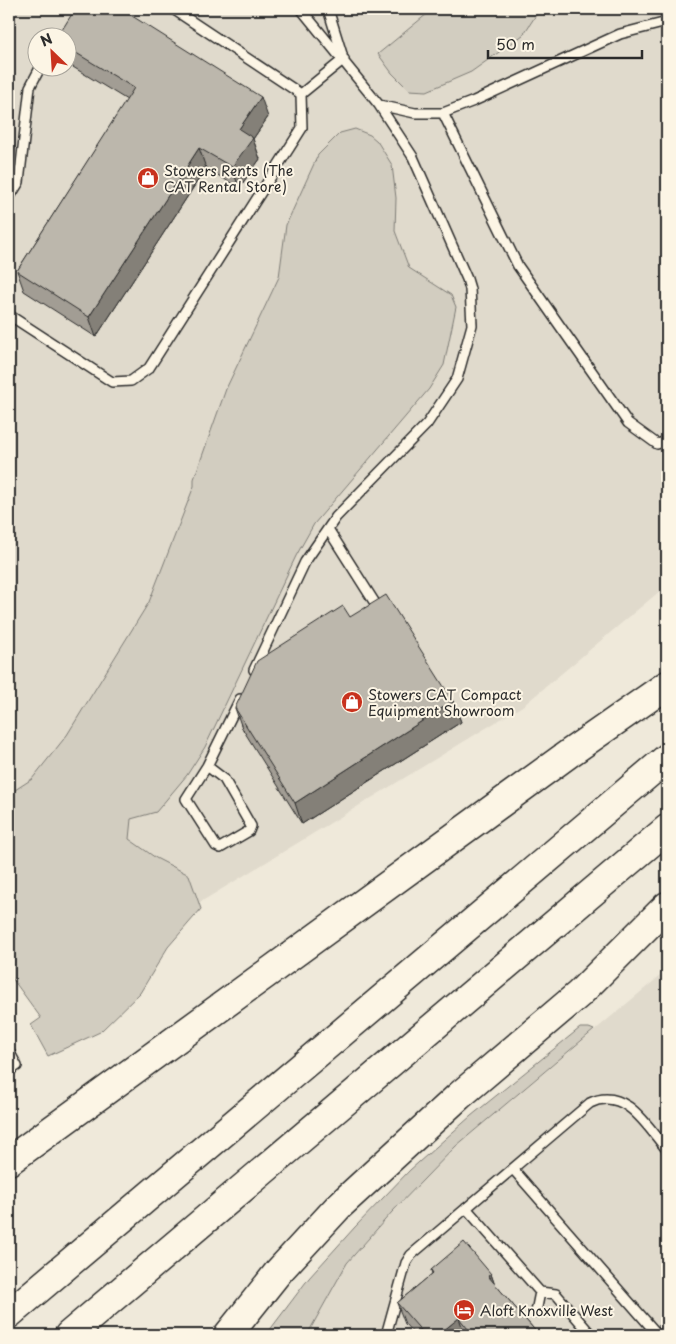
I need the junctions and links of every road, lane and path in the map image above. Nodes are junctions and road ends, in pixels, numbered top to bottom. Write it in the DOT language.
graph roads {
  1 [pos="173,9"];
  2 [pos="301,9"];
  3 [pos="328,9"];
  4 [pos="667,22"];
  5 [pos="344,60"];
  6 [pos="35,78"];
  7 [pos="301,94"];
  8 [pos="379,105"];
  9 [pos="443,113"];
  10 [pos="9,198"];
  11 [pos="9,316"];
  12 [pos="667,441"];
  13 [pos="328,529"];
  14 [pos="384,617"];
  15 [pos="250,678"];
  16 [pos="667,685"];
  17 [pos="246,686"];
  18 [pos="667,758"];
  19 [pos="207,766"];
  20 [pos="667,829"];
  21 [pos="667,906"];
  22 [pos="9,1051"];
  23 [pos="9,1071"];
  24 [pos="667,1150"];
  25 [pos="9,1161"];
  26 [pos="514,1169"];
  27 [pos="466,1208"];
  28 [pos="540,1292"];
  29 [pos="536,1312"];
  30 [pos="9,1314"];
  31 [pos="69,1335"];
  32 [pos="228,1335"];
  33 [pos="386,1335"];
  34 [pos="590,1335"];
  35 [pos="658,1335"];
  1 -- 7 [label="lane"];
  2 -- 5 [label="lane"];
  3 -- 5 [label="lane"];
  4 -- 9 [label="lane"];
  5 -- 7 [label="lane"];
  5 -- 8 [label="lane"];
  6 -- 10 [label="lane"];
  7 -- 11 [label="lane"];
  8 -- 9 [label="lane"];
  8 -- 13 [label="lane"];
  9 -- 12 [label="lane"];
  13 -- 14 [label="lane"];
  13 -- 15 [label="lane"];
  16 -- 25 [label="highway"];
  17 -- 19 [label="lane"];
  18 -- 30 [label="highway"];
  19 -- 19 [label="lane"];
  20 -- 31 [label="highway"];
  21 -- 32 [label="highway"];
  22 -- 23 [label="lane"];
  24 -- 26 [label="lane"];
  26 -- 27 [label="lane"];
  26 -- 35 [label="lane"];
  27 -- 28 [label="lane"];
  27 -- 33 [label="lane"];
  28 -- 29 [label="lane"];
  28 -- 34 [label="lane"];
}
